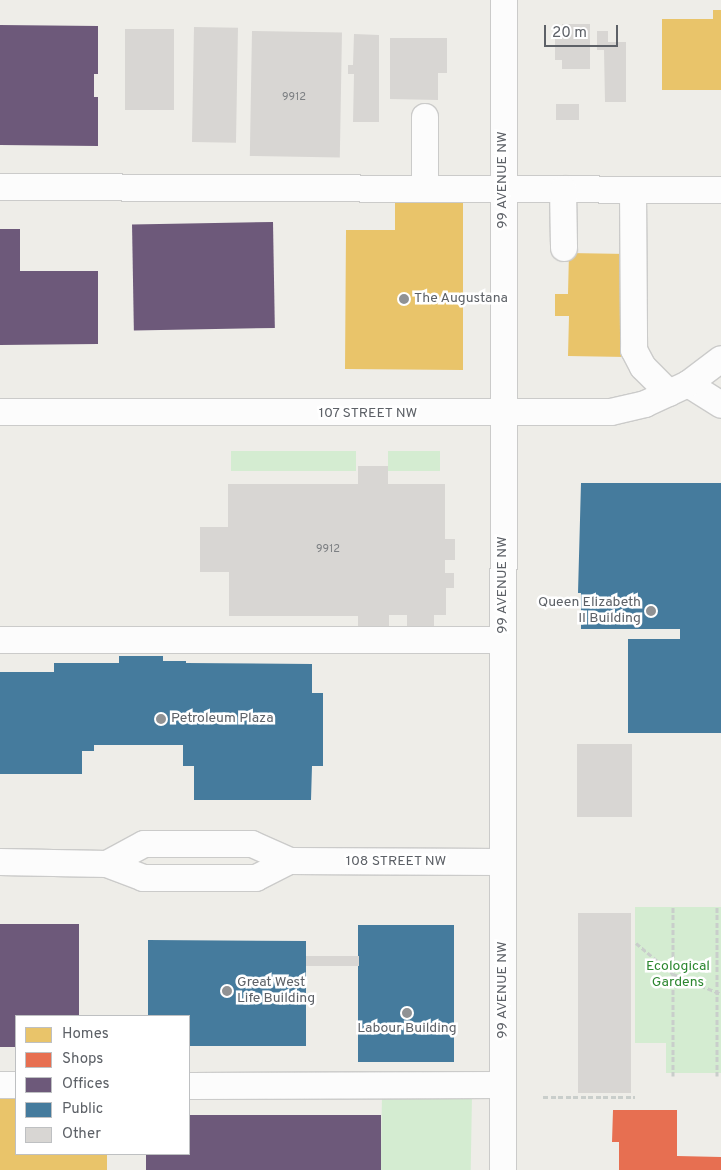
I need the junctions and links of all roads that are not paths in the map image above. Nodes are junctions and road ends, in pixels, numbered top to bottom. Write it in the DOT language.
graph roads {
  1 [pos="504,0"];
  2 [pos="425,117"];
  3 [pos="0,187"];
  4 [pos="425,189"];
  5 [pos="502,189"];
  6 [pos="563,189"];
  7 [pos="633,190"];
  8 [pos="721,190"];
  9 [pos="564,248"];
  10 [pos="721,359"];
  11 [pos="678,389"];
  12 [pos="721,405"];
  13 [pos="0,412"];
  14 [pos="503,414"];
  15 [pos="0,640"];
  16 [pos="503,640"];
  17 [pos="0,862"];
  18 [pos="290,862"];
  19 [pos="502,862"];
  20 [pos="108,864"];
  21 [pos="0,1085"];
  22 [pos="15,1085"];
  23 [pos="190,1086"];
  24 [pos="503,1086"];
  25 [pos="503,1170"];
  1 -- 5 [label="street, 99 AVENUE NW"];
  2 -- 4 [label="street"];
  3 -- 4 [label="street"];
  4 -- 5 [label="street"];
  5 -- 6 [label="street"];
  5 -- 14 [label="street, 99 AVENUE NW"];
  6 -- 7 [label="street"];
  6 -- 9 [label="street"];
  7 -- 8 [label="street"];
  7 -- 11 [label="street"];
  10 -- 11 [label="street, 107 STREET NW"];
  11 -- 12 [label="street"];
  11 -- 14 [label="street, 107 STREET NW"];
  13 -- 14 [label="street, 107 STREET NW"];
  14 -- 16 [label="street, 99 AVENUE NW"];
  15 -- 16 [label="street"];
  16 -- 19 [label="street, 99 AVENUE NW"];
  17 -- 20 [label="street, 108 STREET NW"];
  18 -- 19 [label="street, 108 STREET NW"];
  18 -- 20 [label="street, 108 STREET NW"];
  18 -- 20 [label="street, 108 STREET NW"];
  19 -- 24 [label="street, 99 AVENUE NW"];
  21 -- 22 [label="street"];
  23 -- 24 [label="street"];
  24 -- 25 [label="street, 99 AVENUE NW"];
}
